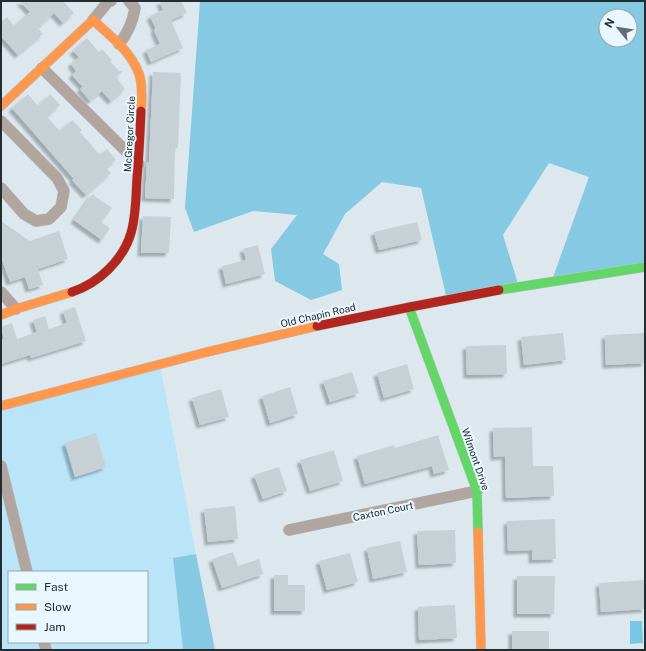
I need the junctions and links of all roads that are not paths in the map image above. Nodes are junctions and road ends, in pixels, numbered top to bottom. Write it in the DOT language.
graph roads {
  1 [pos="111,1"];
  2 [pos="129,1"];
  3 [pos="93,20"];
  4 [pos="119,44"];
  5 [pos="42,68"];
  6 [pos="1,106"];
  7 [pos="1,122"];
  8 [pos="138,164"];
  9 [pos="1,188"];
  10 [pos="645,267"];
  11 [pos="1,292"];
  12 [pos="409,307"];
  13 [pos="16,308"];
  14 [pos="1,315"];
  15 [pos="1,406"];
  16 [pos="1,466"];
  17 [pos="477,491"];
  18 [pos="289,530"];
  19 [pos="27,571"];
  20 [pos="481,650"];
  1 -- 3 [label="street"];
  2 -- 4 [label="street"];
  3 -- 4 [label="street, McGregor Circle"];
  3 -- 5 [label="street"];
  4 -- 8 [label="street, McGregor Circle"];
  5 -- 6 [label="street"];
  5 -- 8 [label="street"];
  7 -- 9 [label="street"];
  8 -- 13 [label="street, McGregor Circle"];
  10 -- 12 [label="street, Old Chapin Road"];
  11 -- 13 [label="street"];
  12 -- 15 [label="street, Old Chapin Road"];
  12 -- 17 [label="street, Wilmont Drive"];
  13 -- 14 [label="street, McGregor Circle"];
  16 -- 19 [label="street"];
  17 -- 18 [label="street, Caxton Court"];
  17 -- 20 [label="street, Wilmont Drive"];
}
